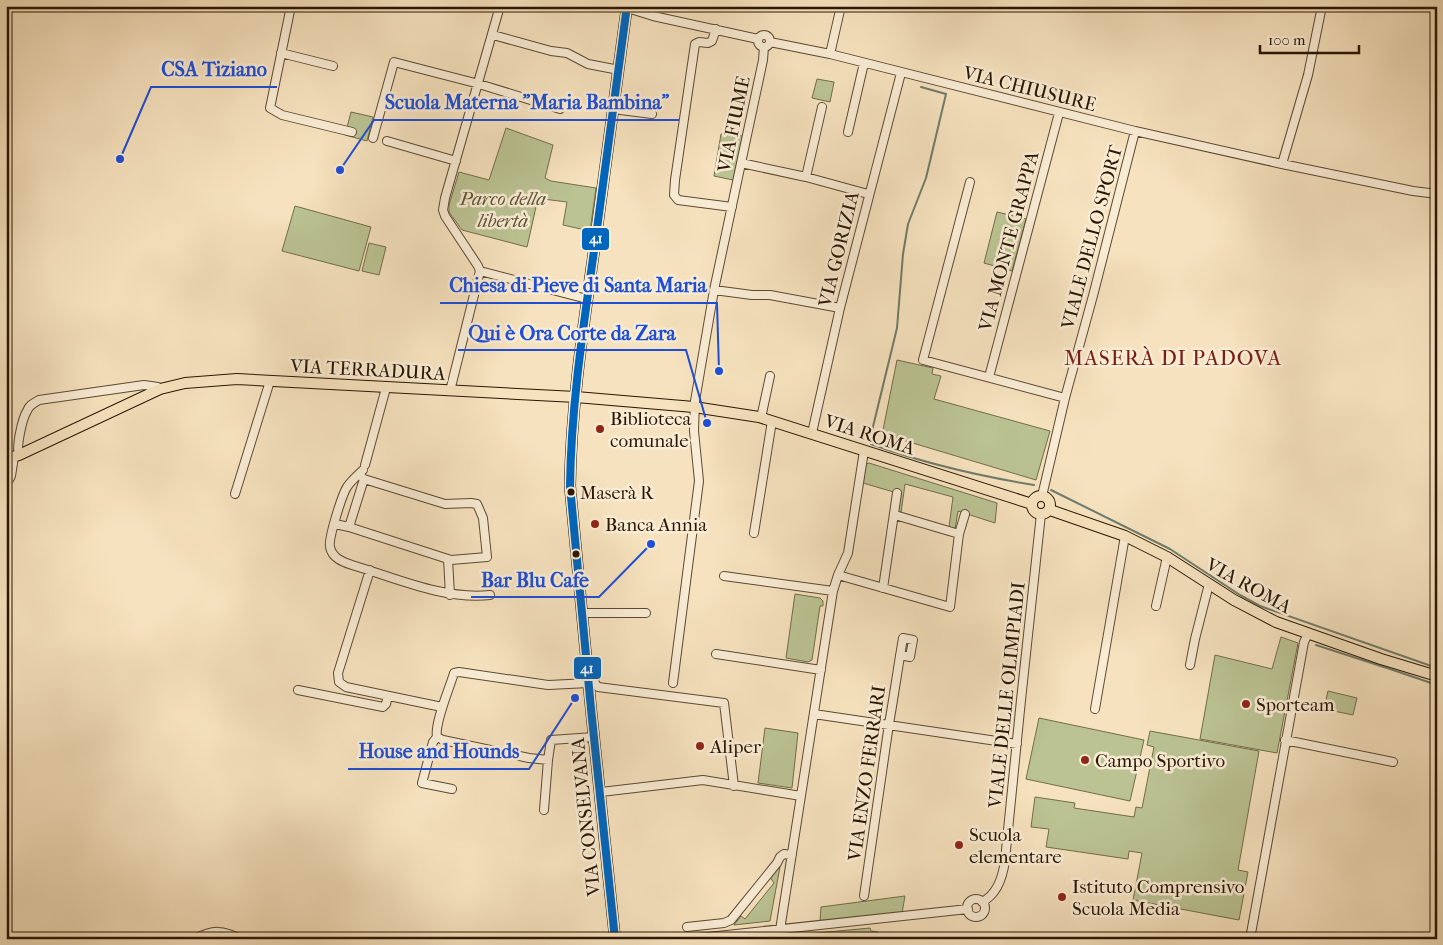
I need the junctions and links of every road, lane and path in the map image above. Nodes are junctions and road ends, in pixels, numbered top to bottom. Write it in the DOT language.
graph roads {
  1 [pos="291,6"];
  2 [pos="500,6"];
  3 [pos="841,6"];
  4 [pos="1322,6"];
  5 [pos="625,7"];
  6 [pos="716,30"];
  7 [pos="493,35"];
  8 [pos="767,45"];
  9 [pos="281,53"];
  10 [pos="830,54"];
  11 [pos="864,63"];
  12 [pos="333,66"];
  13 [pos="619,70"];
  14 [pos="901,73"];
  15 [pos="479,84"];
  16 [pos="822,108"];
  17 [pos="560,109"];
  18 [pos="613,109"];
  19 [pos="1059,113"];
  20 [pos="652,114"];
  21 [pos="1136,131"];
  22 [pos="352,132"];
  23 [pos="848,132"];
  24 [pos="373,138"];
  25 [pos="387,141"];
  26 [pos="456,161"];
  27 [pos="741,163"];
  28 [pos="1282,164"];
  29 [pos="806,177"];
  30 [pos="970,182"];
  31 [pos="868,194"];
  32 [pos="1437,194"];
  33 [pos="732,207"];
  34 [pos="480,271"];
  35 [pos="714,290"];
  36 [pos="587,298"];
  37 [pos="840,308"];
  38 [pos="770,376"];
  39 [pos="989,377"];
  40 [pos="270,381"];
  41 [pos="386,388"];
  42 [pos="160,389"];
  43 [pos="450,391"];
  44 [pos="576,397"];
  45 [pos="1065,398"];
  46 [pos="694,407"];
  47 [pos="761,418"];
  48 [pos="772,421"];
  49 [pos="812,433"];
  50 [pos="864,451"];
  51 [pos="13,457"];
  52 [pos="362,472"];
  53 [pos="6,485"];
  54 [pos="897,493"];
  55 [pos="235,494"];
  56 [pos="1042,496"];
  57 [pos="1032,504"];
  58 [pos="1045,512"];
  59 [pos="965,514"];
  60 [pos="895,516"];
  61 [pos="334,524"];
  62 [pos="349,527"];
  63 [pos="754,533"];
  64 [pos="959,534"];
  65 [pos="1125,536"];
  66 [pos="1167,557"];
  67 [pos="448,560"];
  68 [pos="370,570"];
  69 [pos="838,575"];
  70 [pos="724,576"];
  71 [pos="1209,584"];
  72 [pos="882,588"];
  73 [pos="833,591"];
  74 [pos="450,595"];
  75 [pos="490,596"];
  76 [pos="1156,606"];
  77 [pos="582,613"];
  78 [pos="646,613"];
  79 [pos="1308,634"];
  80 [pos="716,654"];
  81 [pos="900,655"];
  82 [pos="587,662"];
  83 [pos="1190,665"];
  84 [pos="821,670"];
  85 [pos="1437,676"];
  86 [pos="589,683"];
  87 [pos="673,683"];
  88 [pos="298,690"];
  89 [pos="388,696"];
  90 [pos="442,707"];
  91 [pos="1095,709"];
  92 [pos="814,714"];
  93 [pos="889,724"];
  94 [pos="437,737"];
  95 [pos="594,737"];
  96 [pos="1285,740"];
  97 [pos="1017,744"];
  98 [pos="548,760"];
  99 [pos="1393,762"];
  100 [pos="734,786"];
  101 [pos="452,789"];
  102 [pos="600,792"];
  103 [pos="800,796"];
  104 [pos="544,810"];
  105 [pos="791,859"];
  106 [pos="864,896"];
  107 [pos="982,902"];
  108 [pos="968,910"];
  109 [pos="687,927"];
  110 [pos="780,930"];
  111 [pos="195,939"];
  112 [pos="241,939"];
  113 [pos="615,939"];
  114 [pos="689,939"];
  115 [pos="1250,939"];
  1 -- 9 [label="street"];
  2 -- 7 [label="street"];
  3 -- 10 [label="street"];
  4 -- 28 [label="street"];
  5 -- 6 [label="street, VIA CHIUSURE"];
  5 -- 13 [label="main road, VIA CONSELVANA"];
  6 -- 8 [label="street, VIA CHIUSURE"];
  6 -- 33 [label="street"];
  7 -- 13 [label="street"];
  7 -- 15 [label="street"];
  8 -- 10 [label="street, VIA CHIUSURE"];
  8 -- 27 [label="street, VIA FIUME"];
  9 -- 12 [label="street"];
  9 -- 22 [label="street"];
  10 -- 11 [label="street, VIA CHIUSURE"];
  11 -- 14 [label="street, VIA CHIUSURE"];
  11 -- 23 [label="street"];
  13 -- 18 [label="main road, VIA CONSELVANA"];
  14 -- 19 [label="street, VIA CHIUSURE"];
  14 -- 31 [label="street, VIA GORIZIA"];
  15 -- 17 [label="street"];
  15 -- 24 [label="street"];
  15 -- 26 [label="street"];
  16 -- 29 [label="street"];
  18 -- 20 [label="street"];
  18 -- 36 [label="main road, VIA CONSELVANA"];
  19 -- 21 [label="street, VIA CHIUSURE"];
  19 -- 39 [label="street, VIA MONTE GRAPPA"];
  21 -- 28 [label="street, VIA CHIUSURE"];
  21 -- 45 [label="street, VIALE DELLO SPORT"];
  25 -- 26 [label="street"];
  26 -- 34 [label="street"];
  27 -- 29 [label="street"];
  27 -- 33 [label="street, VIA FIUME"];
  28 -- 32 [label="street, VIA CHIUSURE"];
  29 -- 31 [label="street"];
  30 -- 39 [label="street"];
  31 -- 37 [label="street, VIA GORIZIA"];
  33 -- 35 [label="street, VIA FIUME"];
  34 -- 36 [label="street"];
  34 -- 43 [label="street"];
  35 -- 37 [label="street"];
  35 -- 46 [label="street, VIA FIUME"];
  36 -- 44 [label="main road, VIA CONSELVANA"];
  37 -- 49 [label="street, VIA GORIZIA"];
  38 -- 47 [label="street"];
  39 -- 45 [label="street"];
  40 -- 41 [label="main road, VIA TERRADURA"];
  40 -- 42 [label="main road, VIA TERRADURA"];
  40 -- 55 [label="street"];
  41 -- 43 [label="main road, VIA TERRADURA"];
  41 -- 52 [label="street"];
  42 -- 51 [label="main road, VIA TERRADURA"];
  42 -- 51 [label="street, VIA TERRADURA"];
  43 -- 44 [label="main road, VIA TERRADURA"];
  44 -- 46 [label="main road, VIA TERRADURA"];
  44 -- 77 [label="main road, VIA CONSELVANA"];
  45 -- 56 [label="street, VIALE DELLO SPORT"];
  46 -- 47 [label="main road, VIA ROMA"];
  46 -- 87 [label="street, VIA FIUME"];
  47 -- 48 [label="main road, VIA ROMA"];
  48 -- 49 [label="main road, VIA ROMA"];
  48 -- 63 [label="street"];
  49 -- 50 [label="main road, VIA ROMA"];
  50 -- 57 [label="main road, VIA ROMA"];
  50 -- 69 [label="street"];
  51 -- 53 [label="street"];
  52 -- 61 [label="street"];
  52 -- 62 [label="street"];
  52 -- 67 [label="street"];
  54 -- 60 [label="street"];
  56 -- 57 [label="main road"];
  56 -- 58 [label="main road"];
  57 -- 58 [label="main road"];
  58 -- 65 [label="main road, VIA ROMA"];
  58 -- 97 [label="street, VIALE DELLE OLIMPIADI"];
  59 -- 64 [label="street"];
  60 -- 64 [label="street"];
  60 -- 72 [label="street"];
  61 -- 62 [label="street"];
  61 -- 68 [label="street"];
  62 -- 67 [label="street"];
  64 -- 72 [label="street"];
  65 -- 66 [label="main road, VIA ROMA"];
  65 -- 91 [label="street"];
  66 -- 71 [label="main road, VIA ROMA"];
  66 -- 76 [label="street"];
  67 -- 74 [label="street"];
  68 -- 74 [label="street"];
  68 -- 89 [label="street"];
  69 -- 72 [label="street"];
  69 -- 73 [label="street"];
  70 -- 73 [label="street"];
  71 -- 79 [label="main road, VIA ROMA"];
  71 -- 83 [label="street"];
  73 -- 84 [label="street"];
  74 -- 75 [label="street"];
  77 -- 78 [label="street"];
  77 -- 82 [label="main road, VIA CONSELVANA"];
  79 -- 85 [label="main road, VIA ROMA"];
  79 -- 96 [label="street"];
  80 -- 84 [label="street"];
  81 -- 93 [label="street, VIA ENZO FERRARI"];
  82 -- 86 [label="main road, VIA CONSELVANA"];
  82 -- 100 [label="street"];
  84 -- 92 [label="street"];
  86 -- 90 [label="street"];
  86 -- 95 [label="main road, VIA CONSELVANA"];
  88 -- 89 [label="street"];
  89 -- 90 [label="street"];
  90 -- 94 [label="street"];
  92 -- 93 [label="street"];
  92 -- 103 [label="street"];
  93 -- 97 [label="street"];
  93 -- 106 [label="street, VIA ENZO FERRARI"];
  94 -- 98 [label="street"];
  94 -- 101 [label="street"];
  95 -- 98 [label="street"];
  95 -- 102 [label="main road, VIA CONSELVANA"];
  96 -- 99 [label="street"];
  96 -- 115 [label="street"];
  97 -- 107 [label="street, VIALE DELLE OLIMPIADI"];
  98 -- 104 [label="street"];
  100 -- 102 [label="street"];
  100 -- 103 [label="street"];
  102 -- 113 [label="main road, VIA CONSELVANA"];
  103 -- 105 [label="street"];
  105 -- 109 [label="street"];
  105 -- 110 [label="street"];
  107 -- 108 [label="street"];
  107 -- 108 [label="street"];
  108 -- 110 [label="street"];
  110 -- 114 [label="street"];
  111 -- 112 [label="street"];
}
